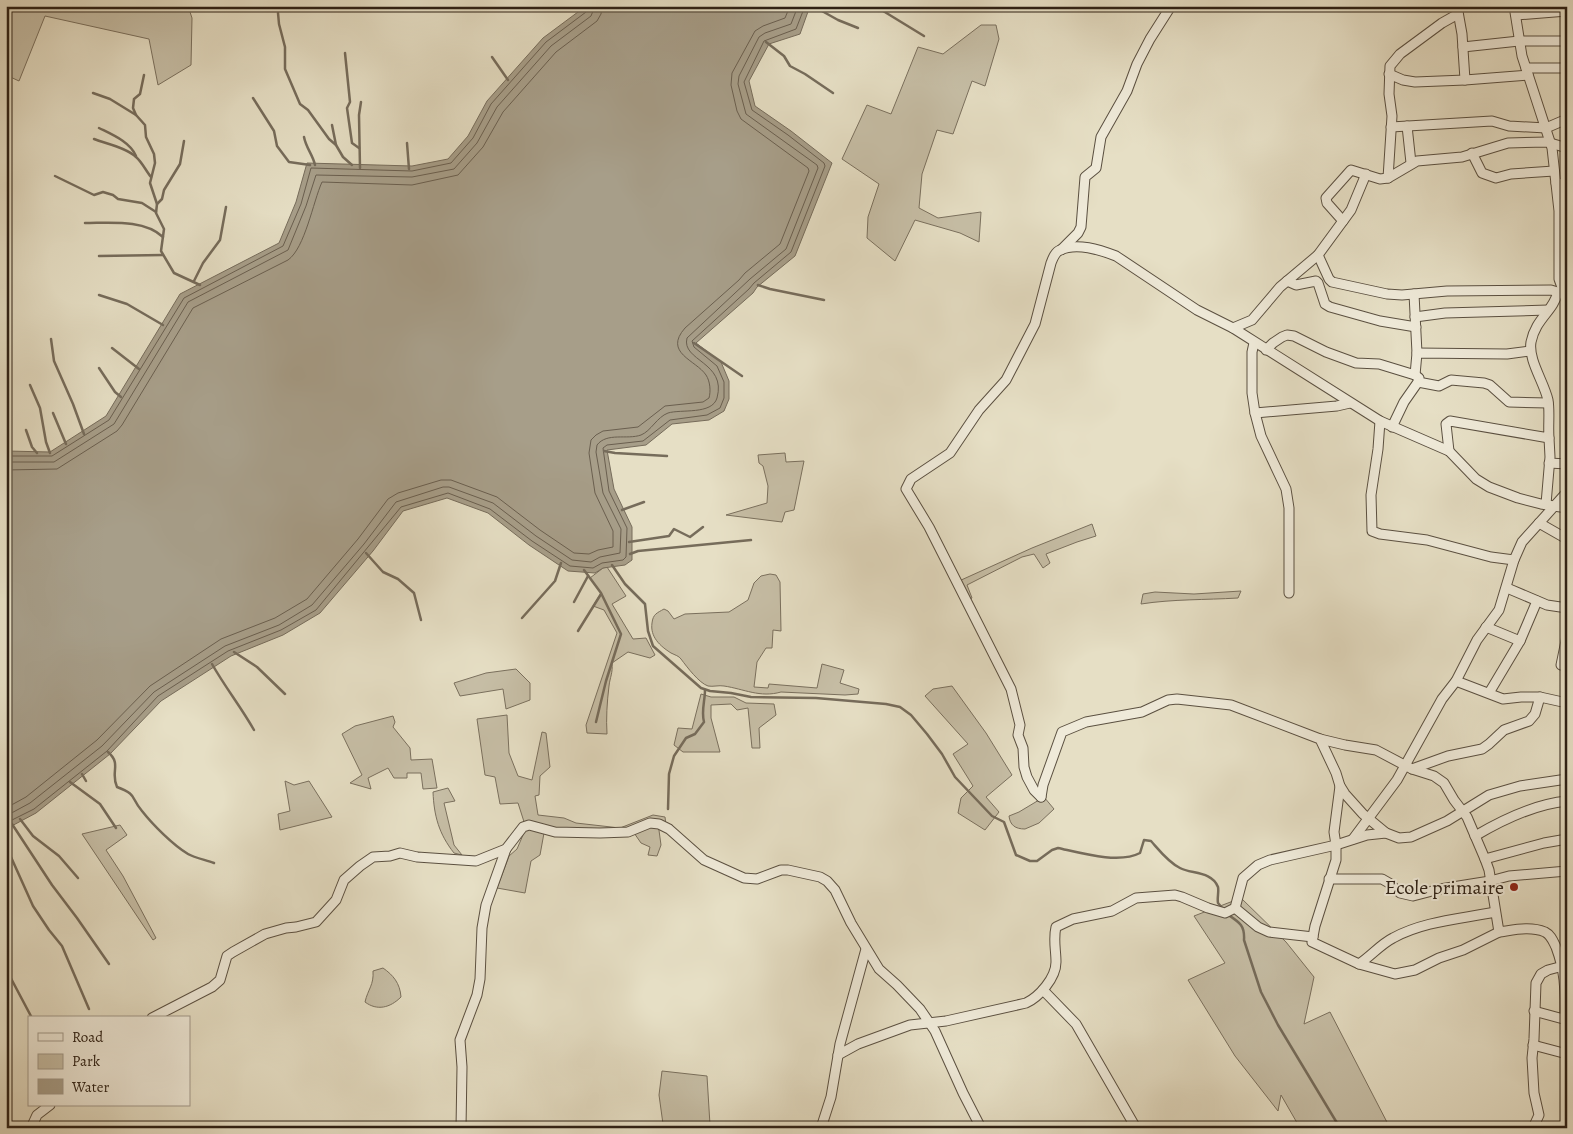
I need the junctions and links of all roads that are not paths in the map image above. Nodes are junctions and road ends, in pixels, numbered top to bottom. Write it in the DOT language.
graph roads {
  1 [pos="1171,6"];
  2 [pos="1457,10"];
  3 [pos="1515,11"];
  4 [pos="1567,11"];
  5 [pos="1519,41"];
  6 [pos="1567,41"];
  7 [pos="1463,48"];
  8 [pos="1567,68"];
  9 [pos="1527,72"];
  10 [pos="1389,74"];
  11 [pos="1465,80"];
  12 [pos="1567,119"];
  13 [pos="1407,126"];
  14 [pos="1390,127"];
  15 [pos="1546,128"];
  16 [pos="1550,142"];
  17 [pos="1567,148"];
  18 [pos="1472,153"];
  19 [pos="1411,163"];
  20 [pos="1554,171"];
  21 [pos="1366,174"];
  22 [pos="1388,178"];
  23 [pos="1556,183"];
  24 [pos="1567,185"];
  25 [pos="1343,221"];
  26 [pos="1061,250"];
  27 [pos="1318,255"];
  28 [pos="1562,259"];
  29 [pos="1287,281"];
  30 [pos="1414,294"];
  31 [pos="1564,295"];
  32 [pos="1548,310"];
  33 [pos="1415,317"];
  34 [pos="1416,327"];
  35 [pos="1233,328"];
  36 [pos="1254,343"];
  37 [pos="1266,350"];
  38 [pos="1530,351"];
  39 [pos="1417,353"];
  40 [pos="1417,378"];
  41 [pos="1350,403"];
  42 [pos="1548,403"];
  43 [pos="1255,413"];
  44 [pos="1380,421"];
  45 [pos="1392,427"];
  46 [pos="1549,438"];
  47 [pos="1449,451"];
  48 [pos="1549,463"];
  49 [pos="1567,464"];
  50 [pos="1567,492"];
  51 [pos="1550,505"];
  52 [pos="1567,508"];
  53 [pos="1540,523"];
  54 [pos="1567,538"];
  55 [pos="1514,560"];
  56 [pos="1506,588"];
  57 [pos="1289,593"];
  58 [pos="1537,601"];
  59 [pos="1567,608"];
  60 [pos="1486,627"];
  61 [pos="1567,636"];
  62 [pos="1520,641"];
  63 [pos="1561,665"];
  64 [pos="1456,680"];
  65 [pos="1489,693"];
  66 [pos="1540,697"];
  67 [pos="1567,703"];
  68 [pos="1320,738"];
  69 [pos="1409,767"];
  70 [pos="1567,779"];
  71 [pos="1340,786"];
  72 [pos="1567,801"];
  73 [pos="1463,810"];
  74 [pos="1368,819"];
  75 [pos="1386,833"];
  76 [pos="1475,836"];
  77 [pos="1353,839"];
  78 [pos="1567,839"];
  79 [pos="1336,845"];
  80 [pos="506,849"];
  81 [pos="1485,859"];
  82 [pos="1567,871"];
  83 [pos="1330,879"];
  84 [pos="1490,881"];
  85 [pos="1235,908"];
  86 [pos="1494,912"];
  87 [pos="1499,932"];
  88 [pos="1313,937"];
  89 [pos="866,949"];
  90 [pos="1359,964"];
  91 [pos="1563,966"];
  92 [pos="1043,990"];
  93 [pos="1534,1011"];
  94 [pos="156,1016"];
  95 [pos="1566,1019"];
  96 [pos="930,1023"];
  97 [pos="1533,1045"];
  98 [pos="1567,1054"];
  99 [pos="838,1055"];
  100 [pos="49,1106"];
  101 [pos="31,1128"];
  102 [pos="460,1128"];
  103 [pos="822,1128"];
  104 [pos="981,1128"];
  105 [pos="1136,1128"];
  106 [pos="1533,1128"];
  1 -- 26 [label="street"];
  2 -- 7 [label="street"];
  2 -- 10 [label="street"];
  3 -- 4 [label="street"];
  3 -- 5 [label="street"];
  5 -- 6 [label="street"];
  5 -- 7 [label="street"];
  5 -- 9 [label="street"];
  7 -- 11 [label="street"];
  8 -- 9 [label="street"];
  9 -- 11 [label="street"];
  9 -- 15 [label="street"];
  10 -- 11 [label="street"];
  10 -- 14 [label="street"];
  12 -- 15 [label="street"];
  13 -- 14 [label="street"];
  13 -- 15 [label="street"];
  13 -- 19 [label="street"];
  14 -- 22 [label="street"];
  15 -- 16 [label="street"];
  16 -- 17 [label="street"];
  16 -- 18 [label="street"];
  16 -- 20 [label="street"];
  18 -- 19 [label="street"];
  18 -- 20 [label="street"];
  19 -- 22 [label="street"];
  20 -- 23 [label="street"];
  21 -- 22 [label="street"];
  21 -- 25 [label="street"];
  21 -- 25 [label="street"];
  23 -- 24 [label="street"];
  23 -- 28 [label="street"];
  25 -- 27 [label="street"];
  26 -- 35 [label="street"];
  26 -- 68 [label="street"];
  27 -- 29 [label="street"];
  27 -- 30 [label="street"];
  28 -- 31 [label="street"];
  29 -- 34 [label="street"];
  29 -- 35 [label="street"];
  30 -- 31 [label="street"];
  30 -- 33 [label="street"];
  31 -- 32 [label="street"];
  32 -- 33 [label="street"];
  32 -- 38 [label="street"];
  33 -- 34 [label="street"];
  34 -- 39 [label="street"];
  35 -- 36 [label="street"];
  36 -- 37 [label="street"];
  36 -- 43 [label="street"];
  37 -- 40 [label="street"];
  37 -- 41 [label="street"];
  38 -- 39 [label="street"];
  38 -- 42 [label="street"];
  39 -- 40 [label="street"];
  40 -- 42 [label="street"];
  40 -- 45 [label="street"];
  41 -- 43 [label="street"];
  41 -- 44 [label="street"];
  42 -- 46 [label="street"];
  43 -- 57 [label="street"];
  44 -- 45 [label="street"];
  44 -- 55 [label="street"];
  45 -- 47 [label="street"];
  46 -- 47 [label="street"];
  46 -- 48 [label="street"];
  47 -- 51 [label="street"];
  48 -- 49 [label="street"];
  48 -- 51 [label="street"];
  50 -- 51 [label="street"];
  51 -- 52 [label="street"];
  51 -- 53 [label="street"];
  53 -- 54 [label="street"];
  53 -- 55 [label="street"];
  55 -- 56 [label="street"];
  56 -- 58 [label="street"];
  56 -- 60 [label="street"];
  58 -- 59 [label="street"];
  58 -- 62 [label="street"];
  60 -- 62 [label="street"];
  60 -- 64 [label="street"];
  61 -- 63 [label="street"];
  62 -- 65 [label="street"];
  64 -- 65 [label="street"];
  64 -- 69 [label="street"];
  65 -- 66 [label="street"];
  66 -- 67 [label="street"];
  66 -- 69 [label="street"];
  68 -- 69 [label="street"];
  68 -- 71 [label="street"];
  69 -- 73 [label="street"];
  69 -- 74 [label="street"];
  70 -- 73 [label="street"];
  71 -- 74 [label="street"];
  71 -- 79 [label="street"];
  72 -- 76 [label="street"];
  73 -- 75 [label="street"];
  73 -- 76 [label="street"];
  74 -- 75 [label="street"];
  74 -- 77 [label="street"];
  75 -- 77 [label="street"];
  76 -- 81 [label="street"];
  77 -- 79 [label="street"];
  78 -- 81 [label="street"];
  79 -- 83 [label="street"];
  79 -- 85 [label="street"];
  80 -- 89 [label="street"];
  80 -- 94 [label="street"];
  80 -- 102 [label="street"];
  81 -- 84 [label="street"];
  82 -- 84 [label="street"];
  83 -- 84 [label="street"];
  83 -- 88 [label="street"];
  84 -- 86 [label="street"];
  85 -- 88 [label="street"];
  85 -- 92 [label="street"];
  86 -- 87 [label="street"];
  86 -- 90 [label="street"];
  87 -- 90 [label="street"];
  87 -- 91 [label="street"];
  88 -- 90 [label="street"];
  89 -- 96 [label="street"];
  89 -- 99 [label="street"];
  91 -- 93 [label="street"];
  91 -- 95 [label="street"];
  92 -- 96 [label="street"];
  92 -- 105 [label="street"];
  93 -- 95 [label="street"];
  93 -- 97 [label="street"];
  96 -- 99 [label="street"];
  96 -- 104 [label="street"];
  97 -- 98 [label="street"];
  97 -- 106 [label="street"];
  99 -- 103 [label="street"];
  100 -- 101 [label="street"];
}
